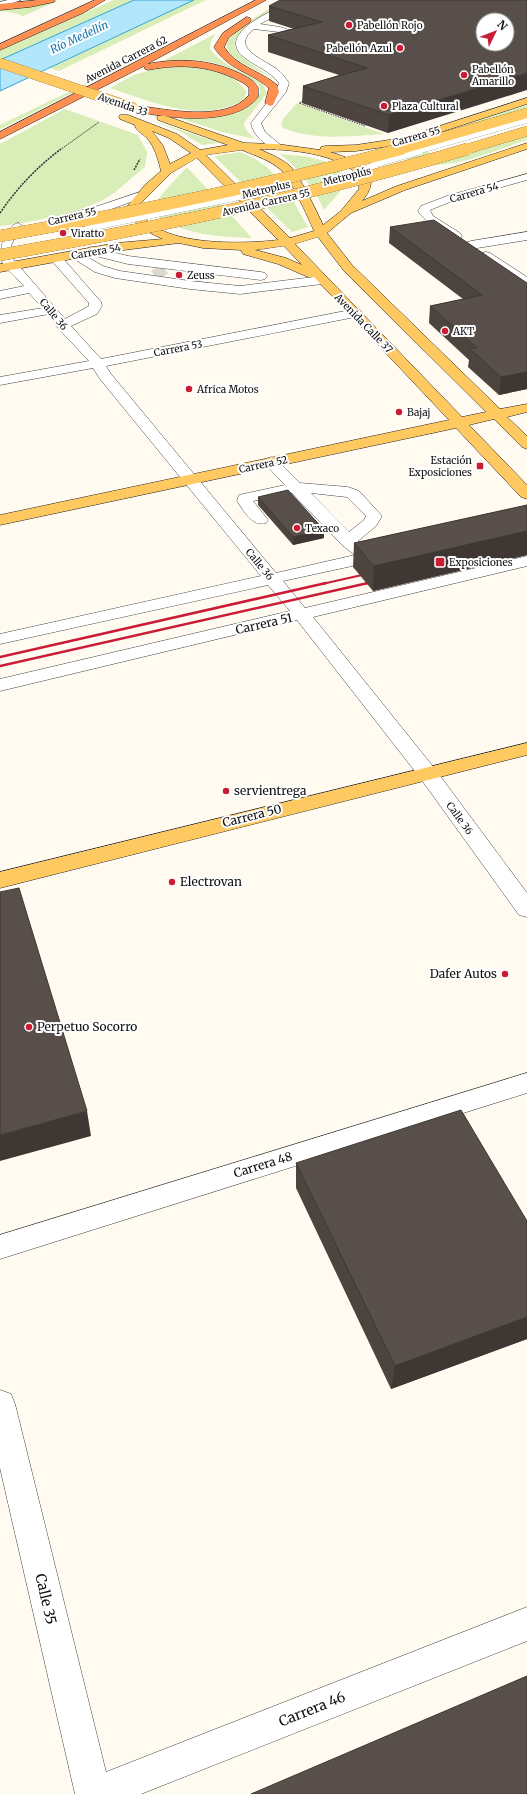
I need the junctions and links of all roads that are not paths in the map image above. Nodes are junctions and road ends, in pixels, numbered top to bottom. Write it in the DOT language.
graph roads {
  1 [pos="17,0"];
  2 [pos="52,0"];
  3 [pos="101,0"];
  4 [pos="250,0"];
  5 [pos="262,0"];
  6 [pos="274,0"];
  7 [pos="301,0"];
  8 [pos="0,6"];
  9 [pos="195,25"];
  10 [pos="253,26"];
  11 [pos="302,36"];
  12 [pos="0,47"];
  13 [pos="0,63"];
  14 [pos="119,75"];
  15 [pos="84,79"];
  16 [pos="57,93"];
  17 [pos="527,101"];
  18 [pos="270,103"];
  19 [pos="87,104"];
  20 [pos="134,108"];
  21 [pos="527,113"];
  22 [pos="527,118"];
  23 [pos="527,126"];
  24 [pos="527,131"];
  25 [pos="0,136"];
  26 [pos="404,141"];
  27 [pos="278,146"];
  28 [pos="527,146"];
  29 [pos="246,147"];
  30 [pos="301,149"];
  31 [pos="199,154"];
  32 [pos="466,167"];
  33 [pos="166,171"];
  34 [pos="527,177"];
  35 [pos="142,194"];
  36 [pos="347,212"];
  37 [pos="18,227"];
  38 [pos="0,229"];
  39 [pos="320,232"];
  40 [pos="0,236"];
  41 [pos="527,236"];
  42 [pos="0,242"];
  43 [pos="192,242"];
  44 [pos="287,242"];
  45 [pos="218,245"];
  46 [pos="471,245"];
  47 [pos="0,250"];
  48 [pos="92,251"];
  49 [pos="75,254"];
  50 [pos="0,255"];
  51 [pos="56,258"];
  52 [pos="13,265"];
  53 [pos="0,268"];
  54 [pos="160,272"];
  55 [pos="314,274"];
  56 [pos="198,278"];
  57 [pos="527,283"];
  58 [pos="33,288"];
  59 [pos="0,295"];
  60 [pos="52,310"];
  61 [pos="355,313"];
  62 [pos="16,317"];
  63 [pos="0,320"];
  64 [pos="63,326"];
  65 [pos="98,364"];
  66 [pos="0,381"];
  67 [pos="527,408"];
  68 [pos="497,414"];
  69 [pos="457,423"];
  70 [pos="527,444"];
  71 [pos="271,462"];
  72 [pos="190,479"];
  73 [pos="296,487"];
  74 [pos="527,494"];
  75 [pos="316,508"];
  76 [pos="300,511"];
  77 [pos="0,520"];
  78 [pos="230,527"];
  79 [pos="348,541"];
  80 [pos="396,552"];
  81 [pos="365,558"];
  82 [pos="527,561"];
  83 [pos="273,579"];
  84 [pos="302,615"];
  85 [pos="0,639"];
  86 [pos="0,685"];
  87 [pos="527,749"];
  88 [pos="428,774"];
  89 [pos="0,880"];
  90 [pos="527,909"];
  91 [pos="527,1083"];
  92 [pos="0,1247"];
  93 [pos="0,1404"];
  94 [pos="527,1624"];
  95 [pos="92,1794"];
  96 [pos="96,1794"];
  1 -- 8 [label="street"];
  2 -- 8 [label="highway"];
  3 -- 12 [label="highway"];
  4 -- 9 [label="highway"];
  5 -- 14 [label="highway, Avenida Carrera 62"];
  6 -- 18 [label="highway"];
  7 -- 10 [label="street"];
  10 -- 11 [label="street"];
  10 -- 18 [label="street"];
  13 -- 20 [label="main road, Avenida 33, bridge"];
  14 -- 20 [label="highway"];
  14 -- 25 [label="highway, Avenida Carrera 62"];
  15 -- 16 [label="highway, Avenida Carrera 62"];
  16 -- 19 [label="main road, Avenida 33"];
  17 -- 26 [label="main road, Carrera 55"];
  18 -- 27 [label="street"];
  20 -- 29 [label="main road, Avenida 33"];
  21 -- 40 [label="main road, Avenida Carrera 55, bridge"];
  22 -- 42 [label="street, Metroplus, bridge"];
  23 -- 47 [label="street, Metroplús"];
  24 -- 50 [label="main road, Avenida Carrera 55, bridge"];
  26 -- 30 [label="main road, Carrera 55"];
  26 -- 32 [label="main road"];
  27 -- 29 [label="main road"];
  27 -- 30 [label="main road"];
  28 -- 32 [label="main road"];
  29 -- 31 [label="main road"];
  29 -- 39 [label="main road"];
  30 -- 36 [label="main road"];
  31 -- 33 [label="main road"];
  31 -- 33 [label="main road, Avenida 33"];
  31 -- 44 [label="main road, Avenida Calle 37"];
  32 -- 36 [label="main road"];
  33 -- 35 [label="main road"];
  34 -- 46 [label="street, Carrera 54"];
  35 -- 37 [label="street, Carrera 55"];
  35 -- 43 [label="main road"];
  36 -- 39 [label="main road"];
  37 -- 38 [label="street, Carrera 55"];
  37 -- 52 [label="street, Calle 36"];
  39 -- 44 [label="main road"];
  39 -- 68 [label="main road"];
  41 -- 46 [label="street"];
  43 -- 45 [label="main road"];
  43 -- 48 [label="main road, Carrera 54"];
  44 -- 45 [label="main road"];
  44 -- 55 [label="main road, Avenida Calle 37"];
  45 -- 55 [label="main road"];
  46 -- 57 [label="street"];
  48 -- 49 [label="main road, Carrera 54"];
  48 -- 54 [label="street"];
  49 -- 51 [label="main road, Carrera 54"];
  49 -- 54 [label="street"];
  51 -- 52 [label="main road, Carrera 54"];
  51 -- 64 [label="street"];
  52 -- 53 [label="main road, Carrera 54"];
  52 -- 58 [label="street, Calle 36"];
  54 -- 56 [label="street"];
  54 -- 56 [label="street"];
  55 -- 56 [label="street"];
  55 -- 56 [label="street"];
  55 -- 61 [label="main road, Avenida Calle 37"];
  58 -- 59 [label="street"];
  58 -- 60 [label="street, Calle 36"];
  59 -- 62 [label="street"];
  60 -- 62 [label="street"];
  60 -- 64 [label="street, Calle 36"];
  61 -- 65 [label="street, Carrera 53"];
  61 -- 69 [label="main road, Avenida Calle 37"];
  62 -- 63 [label="street"];
  64 -- 65 [label="street, Calle 36"];
  65 -- 66 [label="street, Carrera 53"];
  65 -- 72 [label="street, Calle 36"];
  67 -- 68 [label="main road, Carrera 52"];
  68 -- 69 [label="main road, Carrera 52"];
  68 -- 70 [label="main road"];
  69 -- 71 [label="main road, Carrera 52"];
  69 -- 74 [label="main road, Avenida Calle 37"];
  71 -- 72 [label="main road, Carrera 52"];
  71 -- 73 [label="street"];
  72 -- 77 [label="main road, Carrera 52"];
  72 -- 78 [label="street, Calle 36"];
  73 -- 75 [label="street"];
  73 -- 78 [label="street"];
  73 -- 79 [label="street"];
  75 -- 76 [label="street"];
  75 -- 79 [label="street"];
  78 -- 83 [label="street, Calle 36"];
  79 -- 81 [label="street"];
  80 -- 81 [label="street"];
  81 -- 83 [label="street"];
  82 -- 84 [label="street, Carrera 51"];
  83 -- 84 [label="street, Calle 36"];
  83 -- 85 [label="street"];
  84 -- 86 [label="street, Carrera 51"];
  84 -- 88 [label="street, Calle 36"];
  87 -- 88 [label="main road, Carrera 50"];
  88 -- 89 [label="main road, Carrera 50"];
  88 -- 90 [label="street, Calle 36"];
  91 -- 92 [label="street, Carrera 48"];
  93 -- 95 [label="street, Calle 35"];
  94 -- 96 [label="street, Carrera 46"];
}
